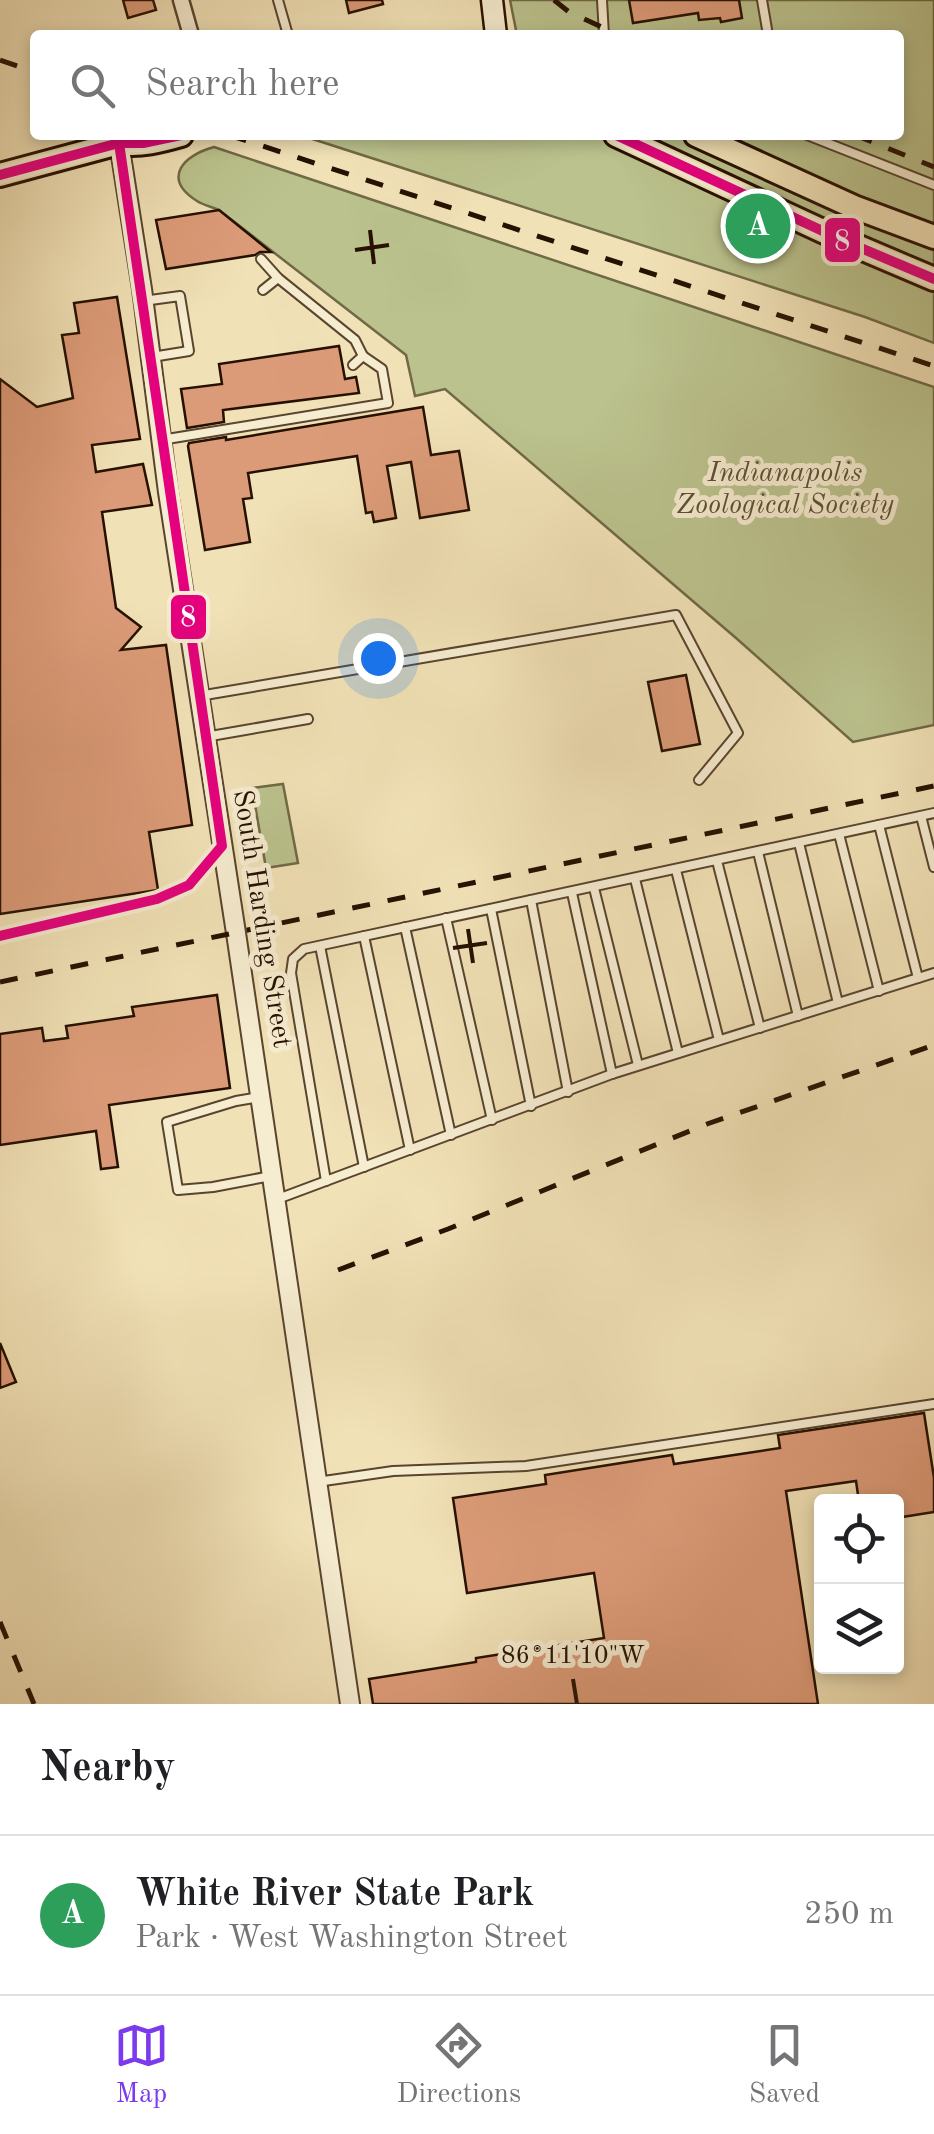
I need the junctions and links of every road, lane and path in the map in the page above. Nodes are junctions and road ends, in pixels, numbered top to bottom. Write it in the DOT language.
graph roads {
  1 [pos="181,0"];
  2 [pos="278,0"];
  3 [pos="492,0"];
  4 [pos="602,0"];
  5 [pos="762,0"];
  6 [pos="190,30"];
  7 [pos="287,30"];
  8 [pos="495,30"];
  9 [pos="604,30"];
  10 [pos="767,30"];
  11 [pos="121,140"];
  12 [pos="124,140"];
  13 [pos="126,140"];
  14 [pos="162,140"];
  15 [pos="627,140"];
  16 [pos="707,140"];
  17 [pos="821,140"];
  18 [pos="0,175"];
  19 [pos="934,185"];
  20 [pos="934,237"];
  21 [pos="261,260"];
  22 [pos="278,278"];
  23 [pos="934,279"];
  24 [pos="262,290"];
  25 [pos="144,301"];
  26 [pos="363,356"];
  27 [pos="151,358"];
  28 [pos="353,365"];
  29 [pos="162,440"];
  30 [pos="199,696"];
  31 [pos="308,719"];
  32 [pos="206,737"];
  33 [pos="699,780"];
  34 [pos="934,813"];
  35 [pos="921,816"];
  36 [pos="879,825"];
  37 [pos="839,834"];
  38 [pos="798,843"];
  39 [pos="222,846"];
  40 [pos="758,852"];
  41 [pos="717,861"];
  42 [pos="934,867"];
  43 [pos="676,870"];
  44 [pos="635,879"];
  45 [pos="594,888"];
  46 [pos="572,893"];
  47 [pos="531,900"];
  48 [pos="491,909"];
  49 [pos="446,918"];
  50 [pos="406,927"];
  51 [pos="0,936"];
  52 [pos="364,936"];
  53 [pos="320,946"];
  54 [pos="934,973"];
  55 [pos="918,978"];
  56 [pos="878,990"];
  57 [pos="838,1003"];
  58 [pos="798,1016"];
  59 [pos="760,1028"];
  60 [pos="719,1040"];
  61 [pos="678,1053"];
  62 [pos="638,1066"];
  63 [pos="612,1074"];
  64 [pos="568,1092"];
  65 [pos="260,1097"];
  66 [pos="531,1106"];
  67 [pos="492,1120"];
  68 [pos="451,1135"];
  69 [pos="410,1150"];
  70 [pos="364,1167"];
  71 [pos="271,1176"];
  72 [pos="326,1181"];
  73 [pos="275,1200"];
  74 [pos="934,1404"];
  75 [pos="318,1482"];
  76 [pos="350,1704"];
  1 -- 6 [label="street"];
  2 -- 7 [label="lane"];
  3 -- 8 [label="main road"];
  4 -- 9 [label="lane"];
  5 -- 10 [label="lane"];
  11 -- 18 [label="main road"];
  12 -- 25 [label="street, South Harding Street"];
  13 -- 14 [label="main road"];
  15 -- 23 [label="main road"];
  16 -- 20 [label="main road"];
  17 -- 19 [label="lane"];
  21 -- 22 [label="lane"];
  22 -- 24 [label="lane"];
  22 -- 26 [label="lane"];
  25 -- 27 [label="street, South Harding Street"];
  25 -- 27 [label="lane"];
  26 -- 28 [label="lane"];
  26 -- 29 [label="lane"];
  27 -- 29 [label="street, South Harding Street"];
  29 -- 30 [label="street, South Harding Street"];
  30 -- 32 [label="street, South Harding Street"];
  30 -- 33 [label="lane"];
  31 -- 32 [label="lane"];
  32 -- 39 [label="street, South Harding Street"];
  34 -- 35 [label="lane"];
  35 -- 36 [label="lane"];
  35 -- 42 [label="lane"];
  36 -- 37 [label="lane"];
  36 -- 55 [label="lane"];
  37 -- 38 [label="lane"];
  37 -- 56 [label="lane"];
  38 -- 40 [label="lane"];
  38 -- 57 [label="lane"];
  39 -- 51 [label="lane"];
  39 -- 65 [label="street, South Harding Street"];
  40 -- 41 [label="lane"];
  40 -- 58 [label="lane"];
  41 -- 43 [label="lane"];
  41 -- 59 [label="lane"];
  43 -- 44 [label="lane"];
  43 -- 60 [label="lane"];
  44 -- 45 [label="lane"];
  44 -- 61 [label="lane"];
  45 -- 46 [label="lane"];
  45 -- 62 [label="lane"];
  46 -- 47 [label="lane"];
  46 -- 63 [label="lane"];
  47 -- 48 [label="lane"];
  47 -- 64 [label="lane"];
  48 -- 49 [label="lane"];
  48 -- 66 [label="lane"];
  49 -- 50 [label="lane"];
  49 -- 67 [label="lane"];
  50 -- 52 [label="lane"];
  50 -- 68 [label="lane"];
  52 -- 53 [label="lane"];
  52 -- 69 [label="lane"];
  53 -- 70 [label="lane"];
  53 -- 72 [label="lane"];
  54 -- 55 [label="lane"];
  55 -- 56 [label="lane"];
  56 -- 57 [label="lane"];
  57 -- 58 [label="lane"];
  58 -- 59 [label="lane"];
  59 -- 60 [label="lane"];
  60 -- 61 [label="lane"];
  61 -- 62 [label="lane"];
  62 -- 63 [label="lane"];
  63 -- 64 [label="lane"];
  64 -- 66 [label="lane"];
  65 -- 71 [label="street, South Harding Street"];
  65 -- 71 [label="lane"];
  66 -- 67 [label="lane"];
  67 -- 68 [label="lane"];
  68 -- 69 [label="lane"];
  69 -- 70 [label="lane"];
  70 -- 72 [label="lane"];
  71 -- 73 [label="street, South Harding Street"];
  72 -- 73 [label="lane"];
  73 -- 75 [label="street, South Harding Street"];
  74 -- 75 [label="lane"];
  75 -- 76 [label="street, South Harding Street"];
}
